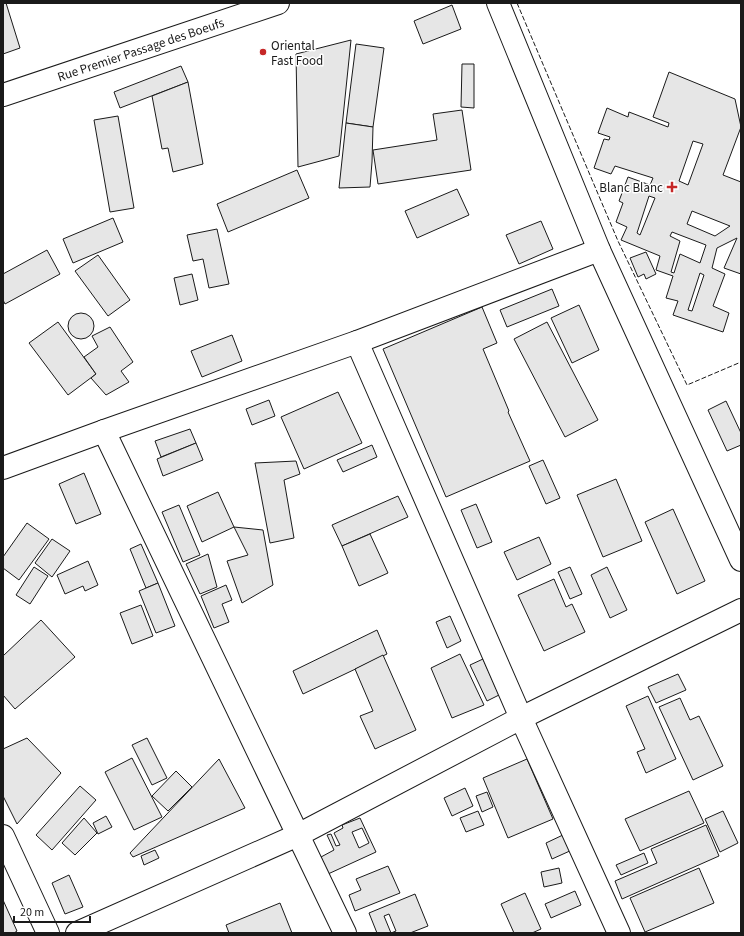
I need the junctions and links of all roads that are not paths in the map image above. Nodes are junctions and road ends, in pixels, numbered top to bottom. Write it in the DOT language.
graph roads {
  1 [pos="278,3"];
  2 [pos="498,3"];
  3 [pos="3,95"];
  4 [pos="598,250"];
  5 [pos="357,342"];
  6 [pos="104,431"];
  7 [pos="3,468"];
  8 [pos="741,560"];
  9 [pos="741,610"];
  10 [pos="521,718"];
  11 [pos="298,835"];
  12 [pos="3,836"];
  13 [pos="48,933"];
  14 [pos="77,933"];
  15 [pos="345,933"];
  16 [pos="619,933"];
  1 -- 3 [label="street, Rue Premier Passage des Boeufs"];
  2 -- 4 [label="street"];
  4 -- 5 [label="street"];
  4 -- 8 [label="street"];
  5 -- 6 [label="street"];
  5 -- 10 [label="street"];
  6 -- 7 [label="street"];
  6 -- 11 [label="street"];
  9 -- 10 [label="street"];
  10 -- 11 [label="street"];
  10 -- 16 [label="street"];
  11 -- 14 [label="street"];
  11 -- 15 [label="street"];
  12 -- 13 [label="street"];
}
